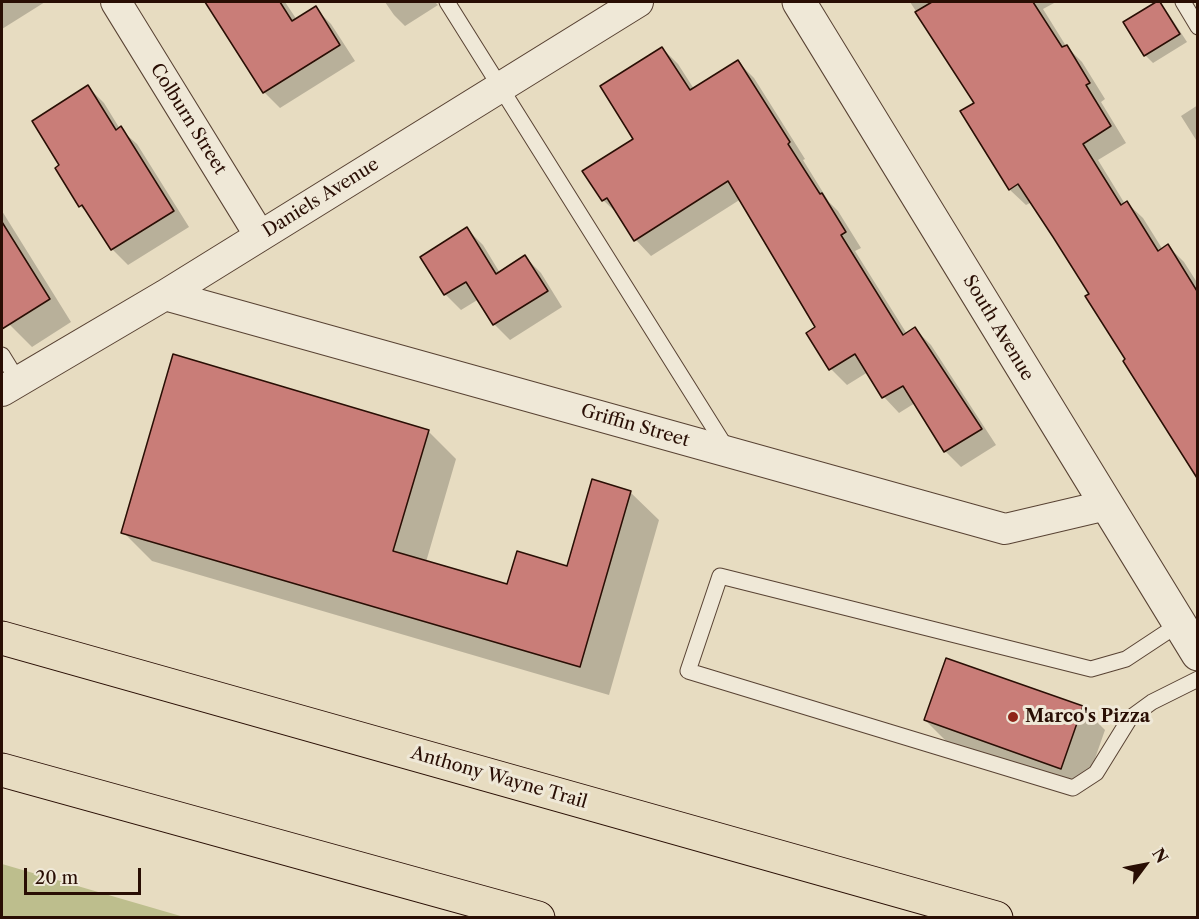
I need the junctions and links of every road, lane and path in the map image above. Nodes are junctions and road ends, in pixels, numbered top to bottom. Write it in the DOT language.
graph roads {
  1 [pos="116,2"];
  2 [pos="447,2"];
  3 [pos="638,2"];
  4 [pos="799,2"];
  5 [pos="1183,2"];
  6 [pos="1197,27"];
  7 [pos="500,87"];
  8 [pos="260,236"];
  9 [pos="165,295"];
  10 [pos="2,355"];
  11 [pos="10,386"];
  12 [pos="729,452"];
  13 [pos="1107,505"];
  14 [pos="1179,624"];
  15 [pos="2,638"];
  16 [pos="1197,654"];
  17 [pos="1197,679"];
  18 [pos="2,770"];
  19 [pos="538,918"];
  20 [pos="996,918"];
  1 -- 8 [label="street, Colburn Street"];
  2 -- 7 [label="lane"];
  3 -- 7 [label="street, Daniels Avenue"];
  4 -- 13 [label="street, South Avenue"];
  5 -- 6 [label="lane"];
  7 -- 8 [label="street, Daniels Avenue"];
  7 -- 12 [label="lane"];
  8 -- 9 [label="street, Daniels Avenue"];
  9 -- 11 [label="street, Daniels Avenue"];
  9 -- 12 [label="street, Griffin Street"];
  10 -- 11 [label="lane"];
  12 -- 13 [label="street, Griffin Street"];
  13 -- 14 [label="street, South Avenue"];
  14 -- 16 [label="street, South Avenue"];
  14 -- 17 [label="lane"];
  15 -- 20 [label="highway, Anthony Wayne Trail"];
  18 -- 19 [label="highway"];
}
